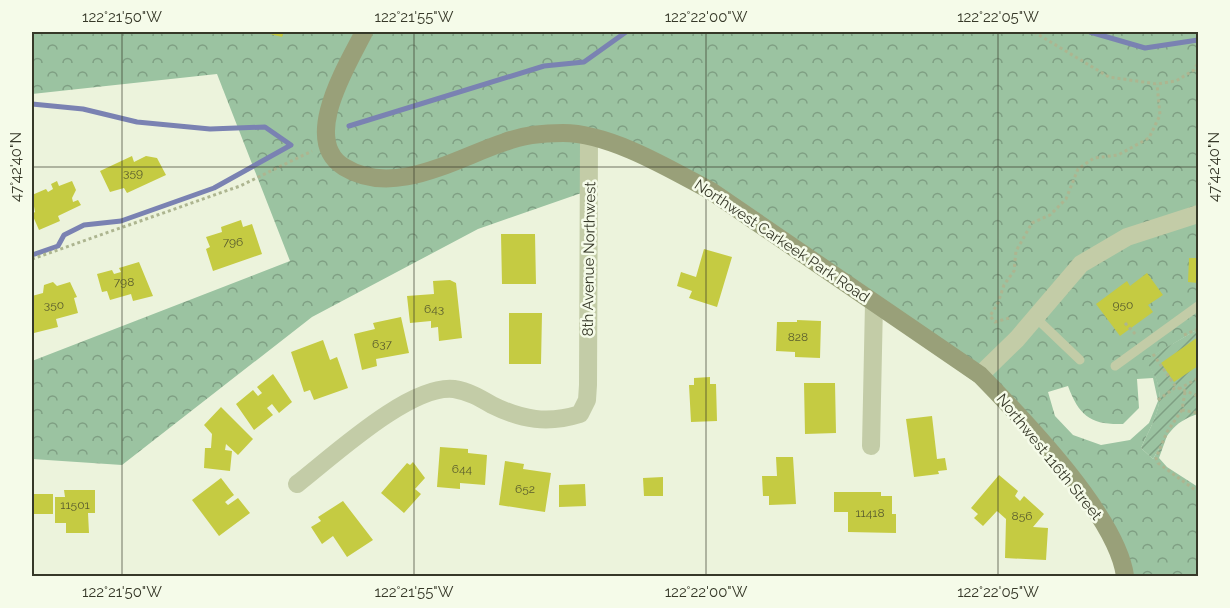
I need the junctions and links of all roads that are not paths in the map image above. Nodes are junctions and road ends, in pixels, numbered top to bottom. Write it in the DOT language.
graph roads {
  1 [pos="364,32"];
  2 [pos="589,137"];
  3 [pos="1198,214"];
  4 [pos="874,303"];
  5 [pos="1198,306"];
  6 [pos="1036,318"];
  7 [pos="1080,360"];
  8 [pos="1115,366"];
  9 [pos="980,375"];
  10 [pos="871,446"];
  11 [pos="297,484"];
  12 [pos="1125,576"];
  1 -- 2 [label="street, Northwest Carkeek Park Road"];
  2 -- 4 [label="street, Northwest Carkeek Park Road"];
  2 -- 11 [label="street, 8th Avenue Northwest"];
  3 -- 6 [label="street"];
  4 -- 9 [label="street, Northwest Carkeek Park Road"];
  4 -- 10 [label="street"];
  5 -- 8 [label="lane"];
  6 -- 7 [label="lane"];
  6 -- 9 [label="street"];
  9 -- 12 [label="street, Northwest 116th Street"];
}
